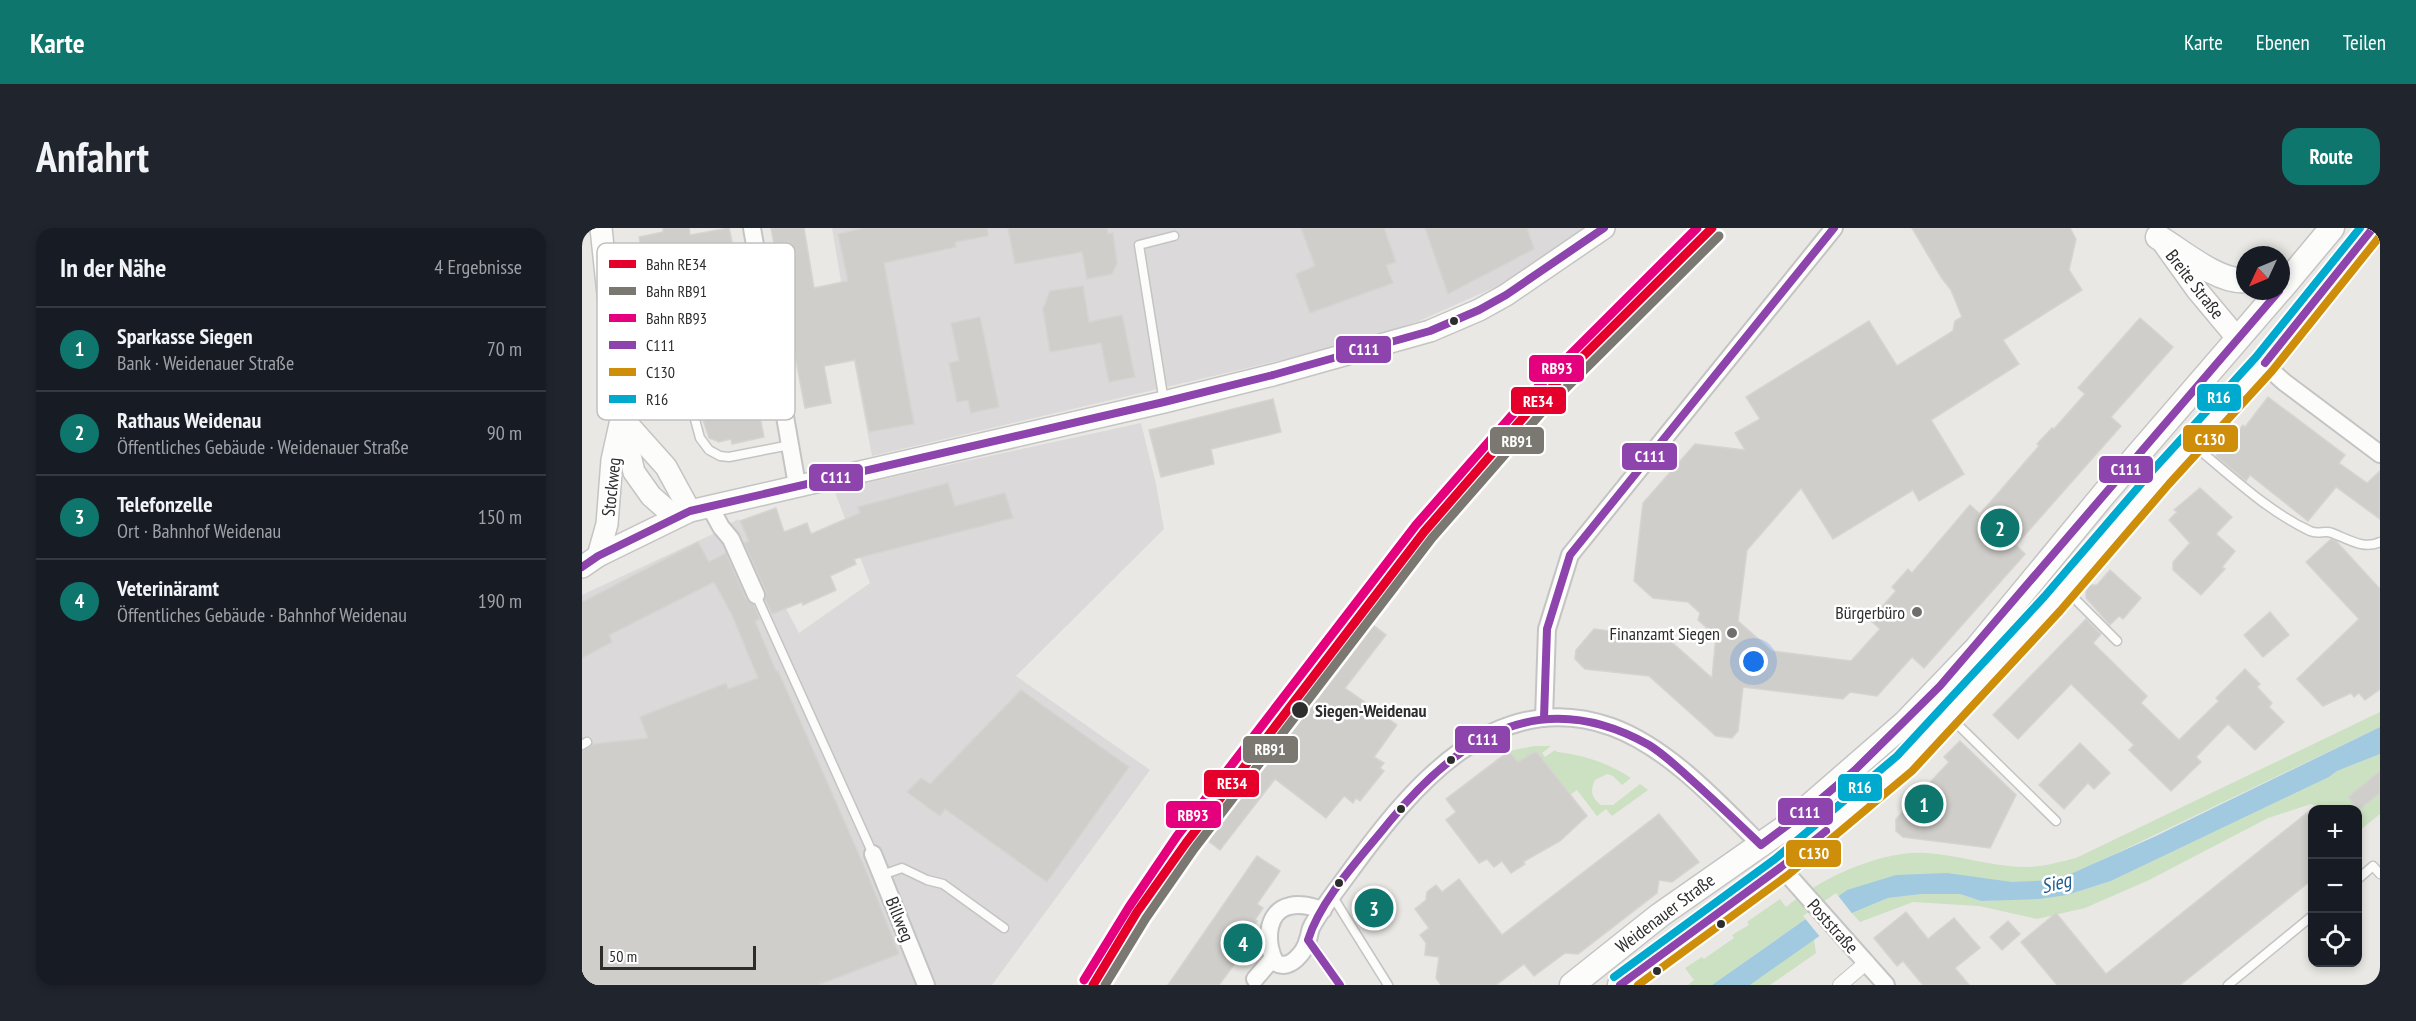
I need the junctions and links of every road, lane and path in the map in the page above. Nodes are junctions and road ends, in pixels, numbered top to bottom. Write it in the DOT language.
graph roads {
  1 [pos="600,228"];
  2 [pos="752,228"];
  3 [pos="1604,228"];
  4 [pos="1834,228"];
  5 [pos="2332,228"];
  6 [pos="2373,228"];
  7 [pos="2156,232"];
  8 [pos="1174,237"];
  9 [pos="602,243"];
  10 [pos="755,243"];
  11 [pos="2309,256"];
  12 [pos="2290,266"];
  13 [pos="2290,278"];
  14 [pos="2236,280"];
  15 [pos="2271,300"];
  16 [pos="2238,339"];
  17 [pos="2264,364"];
  18 [pos="1164,402"];
  19 [pos="620,420"];
  20 [pos="622,420"];
  21 [pos="624,420"];
  22 [pos="695,420"];
  23 [pos="786,420"];
  24 [pos="2192,443"];
  25 [pos="790,445"];
  26 [pos="2380,454"];
  27 [pos="797,485"];
  28 [pos="692,512"];
  29 [pos="2380,542"];
  30 [pos="590,561"];
  31 [pos="2065,589"];
  32 [pos="756,595"];
  33 [pos="2117,641"];
  34 [pos="1950,716"];
  35 [pos="1544,718"];
  36 [pos="2056,821"];
  37 [pos="1761,845"];
  38 [pos="873,854"];
  39 [pos="1781,867"];
  40 [pos="2380,874"];
  41 [pos="882,875"];
  42 [pos="2362,876"];
  43 [pos="1328,903"];
  44 [pos="2308,920"];
  45 [pos="1004,928"];
  46 [pos="1308,940"];
  47 [pos="1273,958"];
  48 [pos="1867,962"];
  49 [pos="1255,979"];
  50 [pos="926,985"];
  51 [pos="1340,985"];
  52 [pos="1388,985"];
  53 [pos="1572,985"];
  54 [pos="1620,985"];
  55 [pos="1839,985"];
  56 [pos="1886,985"];
  57 [pos="2228,985"];
  1 -- 9 [label="street, Stockweg"];
  2 -- 10 [label="street"];
  3 -- 18 [label="street"];
  4 -- 35 [label="street"];
  5 -- 11 [label="main road, Weidenauer Straße"];
  6 -- 17 [label="main road, Weidenauer Straße"];
  7 -- 14 [label="main road"];
  7 -- 16 [label="street, Breite Straße"];
  8 -- 18 [label="lane"];
  11 -- 12 [label="main road"];
  11 -- 13 [label="main road, Weidenauer Straße"];
  15 -- 16 [label="main road, Weidenauer Straße"];
  16 -- 17 [label="main road"];
  16 -- 37 [label="main road, Weidenauer Straße"];
  17 -- 24 [label="main road, Weidenauer Straße"];
  17 -- 26 [label="street"];
  18 -- 27 [label="street"];
  19 -- 30 [label="street, Stockweg"];
  20 -- 28 [label="street, Stockweg"];
  21 -- 28 [label="street, Stockweg"];
  22 -- 25 [label="lane"];
  23 -- 25 [label="street"];
  24 -- 29 [label="lane"];
  24 -- 31 [label="main road, Weidenauer Straße"];
  25 -- 27 [label="street"];
  27 -- 28 [label="street"];
  28 -- 30 [label="street"];
  28 -- 32 [label="street"];
  31 -- 33 [label="lane"];
  31 -- 34 [label="main road, Weidenauer Straße"];
  32 -- 38 [label="lane"];
  34 -- 36 [label="lane"];
  34 -- 39 [label="main road, Weidenauer Straße"];
  35 -- 37 [label="street"];
  35 -- 43 [label="street"];
  37 -- 39 [label="main road"];
  37 -- 53 [label="main road, Weidenauer Straße"];
  38 -- 41 [label="street, Billweg"];
  39 -- 48 [label="street, Poststraße"];
  39 -- 54 [label="main road, Weidenauer Straße"];
  40 -- 42 [label="lane"];
  41 -- 45 [label="lane"];
  41 -- 50 [label="street, Billweg"];
  43 -- 46 [label="street"];
  43 -- 47 [label="street"];
  43 -- 52 [label="lane"];
  44 -- 57 [label="lane"];
  46 -- 47 [label="street"];
  46 -- 51 [label="lane"];
  47 -- 49 [label="street"];
  48 -- 55 [label="street"];
  48 -- 56 [label="street, Poststraße"];
}
